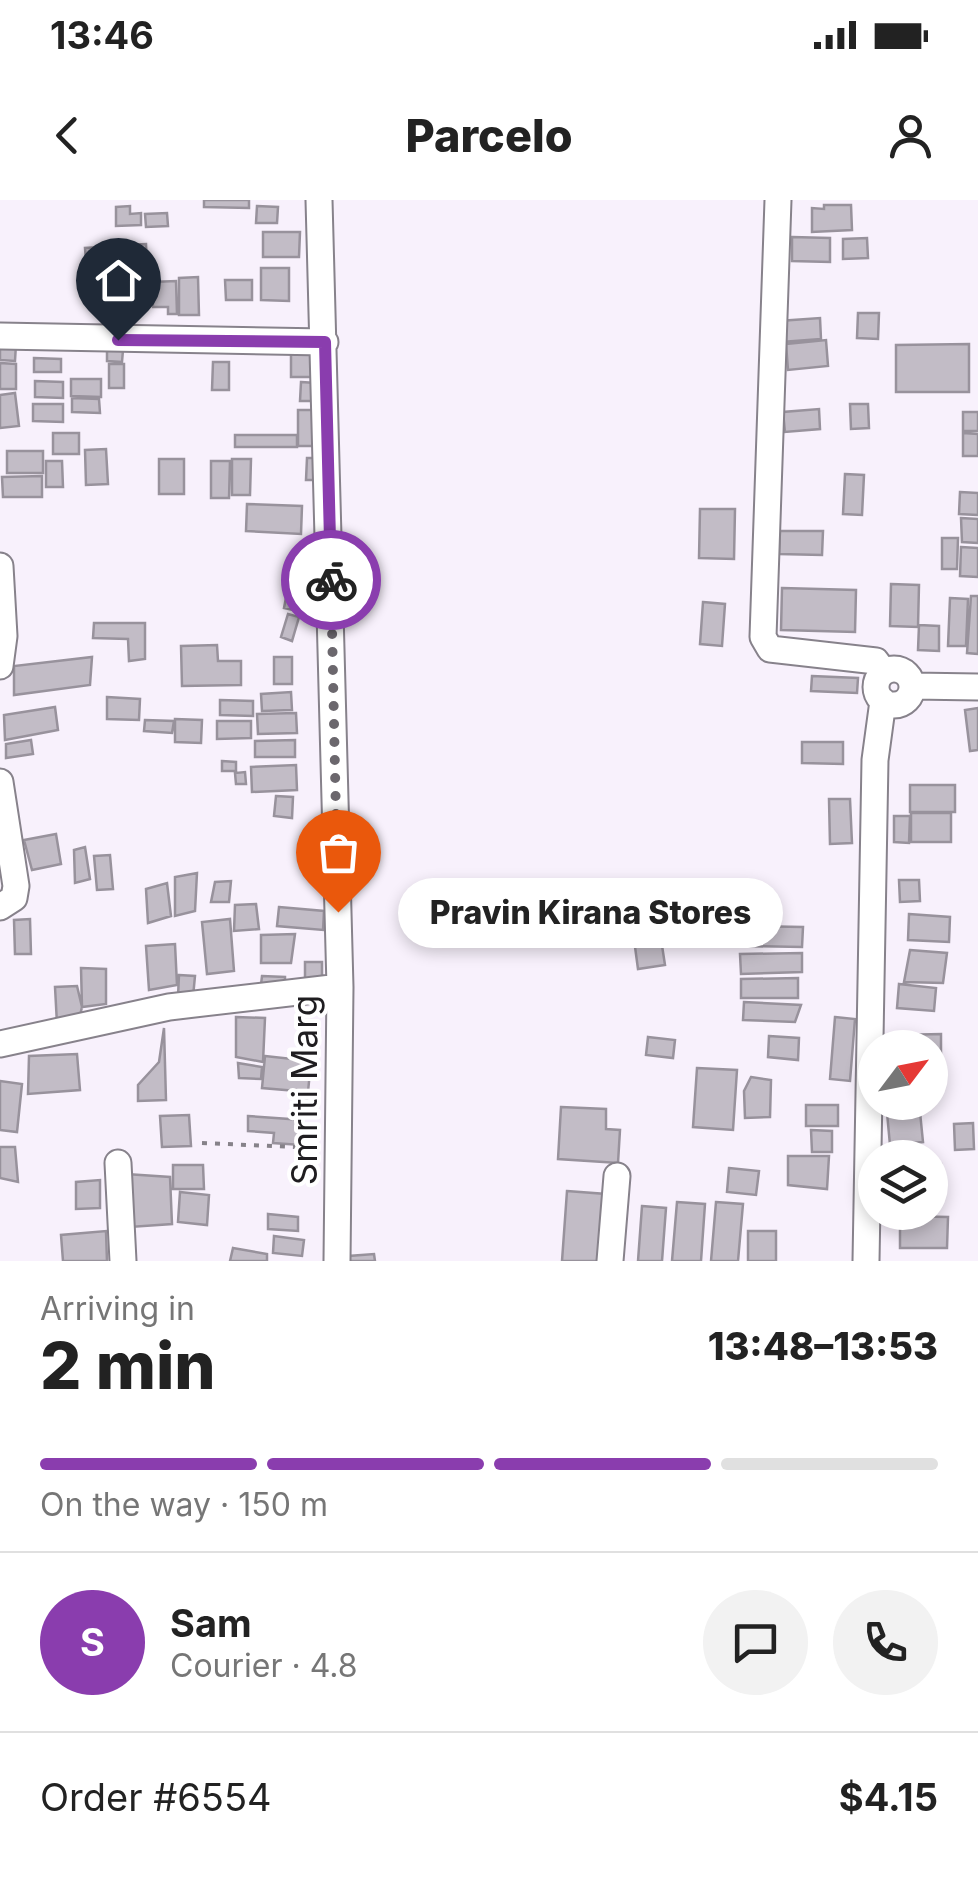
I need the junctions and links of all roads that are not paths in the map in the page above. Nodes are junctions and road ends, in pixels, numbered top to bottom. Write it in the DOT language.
graph roads {
  1 [pos="319,200"];
  2 [pos="778,200"];
  3 [pos="0,336"];
  4 [pos="325,342"];
  5 [pos="0,566"];
  6 [pos="0,666"];
  7 [pos="884,672"];
  8 [pos="913,686"];
  9 [pos="978,687"];
  10 [pos="884,701"];
  11 [pos="0,782"];
  12 [pos="0,907"];
  13 [pos="340,988"];
  14 [pos="0,1044"];
  15 [pos="118,1163"];
  16 [pos="617,1176"];
  17 [pos="123,1261"];
  18 [pos="337,1261"];
  19 [pos="610,1261"];
  20 [pos="866,1261"];
  1 -- 4 [label="street, Smriti Marg"];
  2 -- 7 [label="street"];
  3 -- 4 [label="street"];
  4 -- 13 [label="street, Smriti Marg"];
  5 -- 6 [label="street"];
  7 -- 8 [label="street"];
  7 -- 10 [label="street"];
  8 -- 9 [label="street"];
  8 -- 10 [label="street"];
  10 -- 20 [label="street"];
  11 -- 12 [label="street"];
  13 -- 14 [label="street"];
  13 -- 18 [label="street, Smriti Marg"];
  15 -- 17 [label="street"];
  16 -- 19 [label="street"];
}
